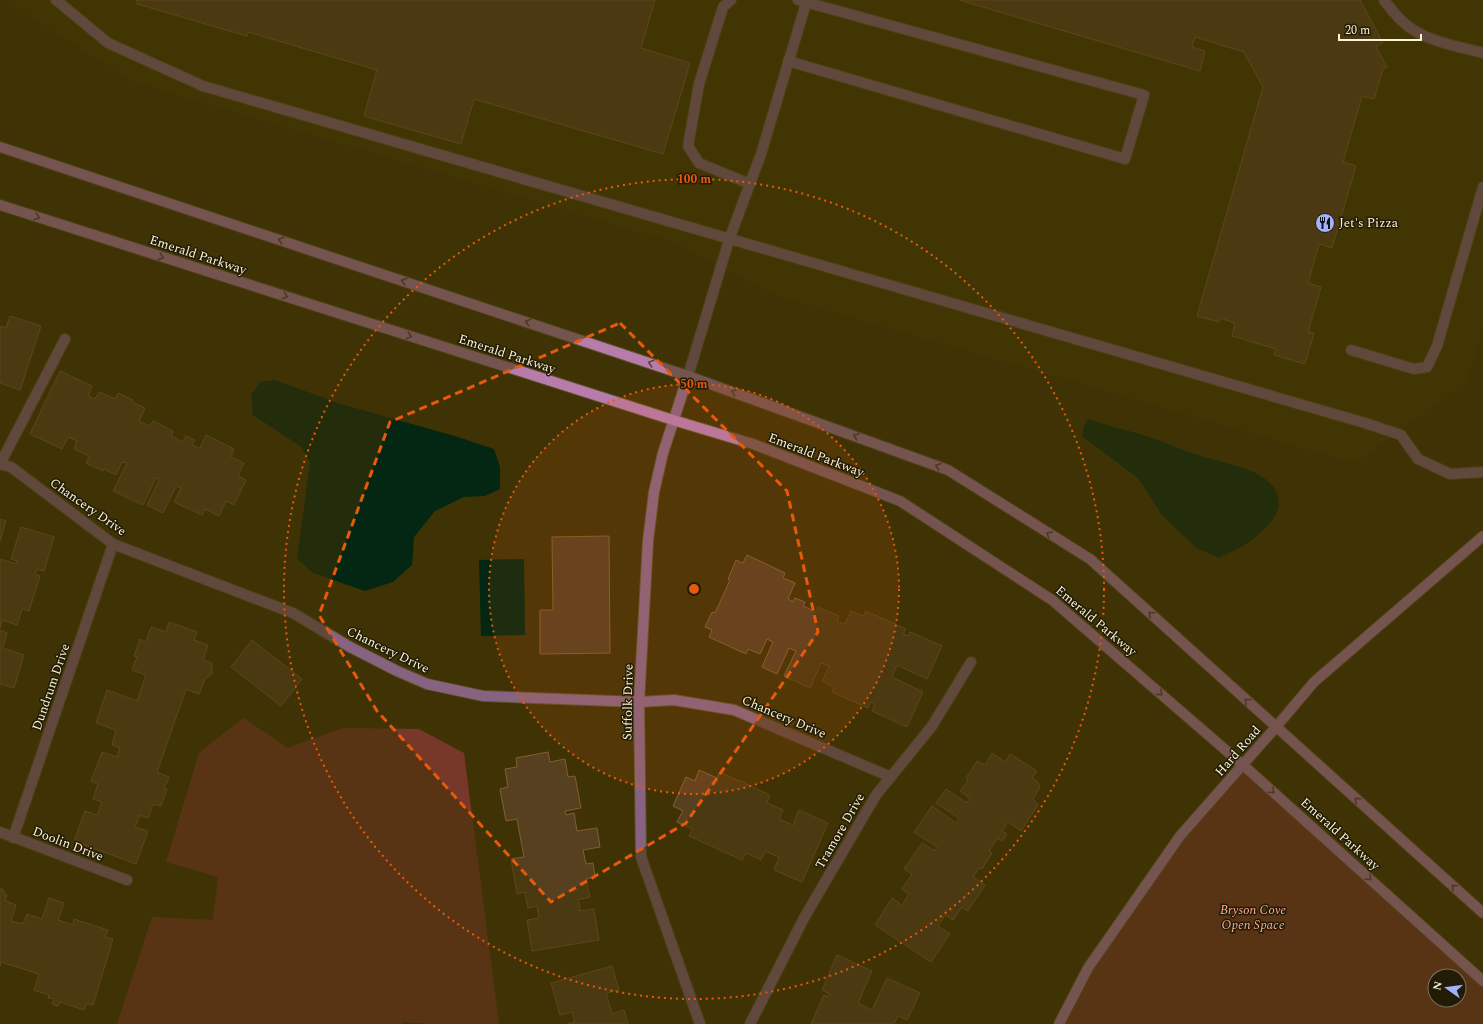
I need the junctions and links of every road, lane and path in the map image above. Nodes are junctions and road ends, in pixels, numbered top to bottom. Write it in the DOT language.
graph roads {
  1 [pos="56,0"];
  2 [pos="731,0"];
  3 [pos="1384,0"];
  4 [pos="802,1"];
  5 [pos="1483,53"];
  6 [pos="788,62"];
  7 [pos="0,147"];
  8 [pos="750,184"];
  9 [pos="1483,187"];
  10 [pos="0,205"];
  11 [pos="729,240"];
  12 [pos="65,339"];
  13 [pos="1351,350"];
  14 [pos="688,376"];
  15 [pos="673,420"];
  16 [pos="0,464"];
  17 [pos="1483,472"];
  18 [pos="1483,536"];
  19 [pos="113,544"];
  20 [pos="970,662"];
  21 [pos="639,702"];
  22 [pos="1276,727"];
  23 [pos="1244,764"];
  24 [pos="891,777"];
  25 [pos="0,832"];
  26 [pos="13,838"];
  27 [pos="127,880"];
  28 [pos="1483,913"];
  29 [pos="1483,981"];
  30 [pos="700,1024"];
  31 [pos="750,1024"];
  32 [pos="1059,1024"];
  1 -- 11 [label="street"];
  2 -- 8 [label="street"];
  3 -- 5 [label="street"];
  4 -- 6 [label="street, Suffolk Drive"];
  4 -- 6 [label="street"];
  6 -- 8 [label="street, Suffolk Drive"];
  14 -- 7 [label="main road, one-way"];
  8 -- 11 [label="street, Suffolk Drive"];
  9 -- 13 [label="street"];
  10 -- 15 [label="main road, Emerald Parkway, one-way"];
  11 -- 14 [label="street, Suffolk Drive"];
  11 -- 17 [label="street"];
  12 -- 16 [label="street"];
  14 -- 15 [label="street, Suffolk Drive"];
  22 -- 14 [label="main road, one-way"];
  15 -- 21 [label="street, Suffolk Drive"];
  15 -- 23 [label="main road, Emerald Parkway, one-way"];
  16 -- 19 [label="street, Chancery Drive"];
  18 -- 22 [label="main road, Hard Road"];
  19 -- 21 [label="street, Chancery Drive"];
  19 -- 26 [label="street, Dundrum Drive"];
  20 -- 24 [label="street, Tramore Drive"];
  21 -- 24 [label="street, Chancery Drive"];
  21 -- 30 [label="street, Suffolk Drive"];
  22 -- 23 [label="main road, Hard Road"];
  28 -- 22 [label="main road, one-way"];
  23 -- 29 [label="main road, Emerald Parkway, one-way"];
  23 -- 32 [label="main road, Hard Road"];
  24 -- 31 [label="street, Tramore Drive"];
  25 -- 26 [label="street, Doolin Drive"];
  26 -- 27 [label="street, Doolin Drive"];
}
